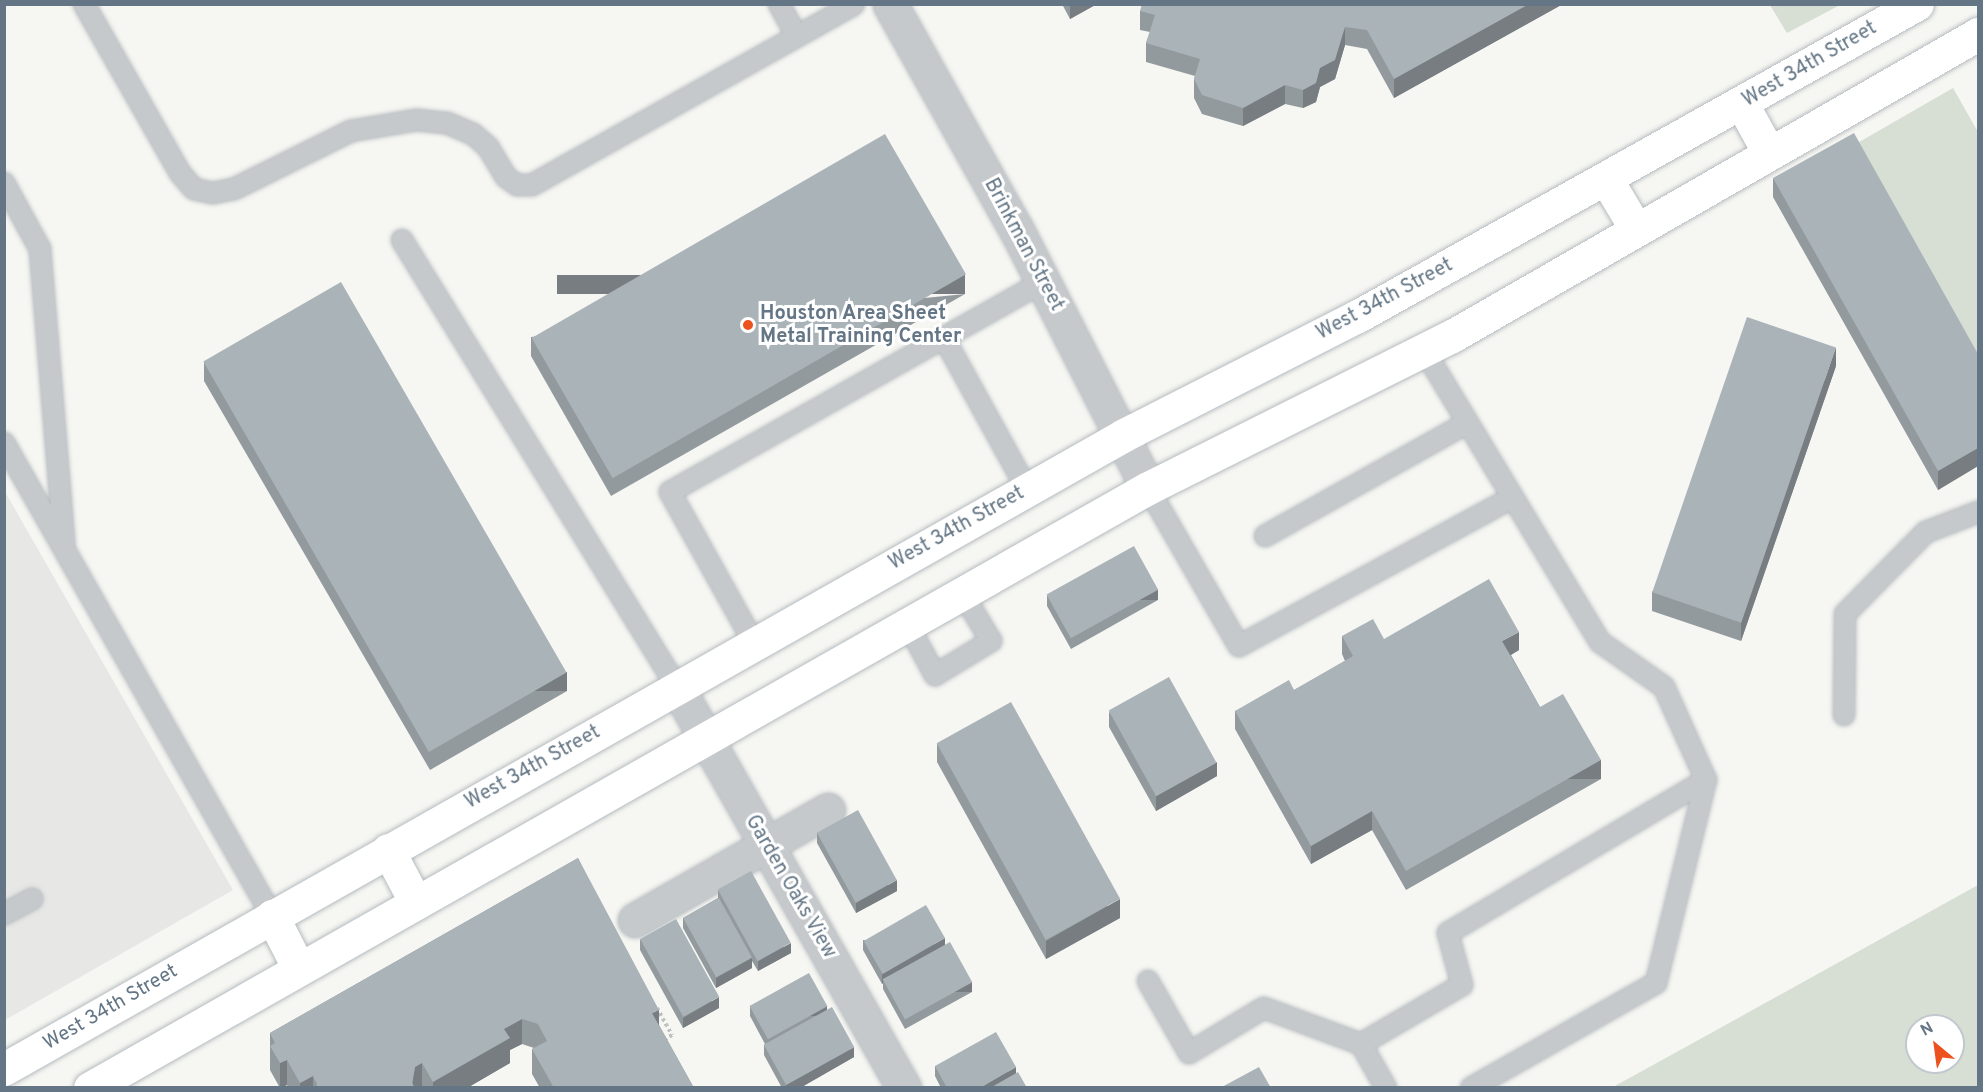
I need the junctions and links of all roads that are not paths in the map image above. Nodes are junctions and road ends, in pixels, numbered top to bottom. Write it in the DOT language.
graph roads {
  1 [pos="84,4"];
  2 [pos="779,4"];
  3 [pos="854,4"];
  4 [pos="890,4"];
  5 [pos="1917,4"];
  6 [pos="1978,34"];
  7 [pos="796,36"];
  8 [pos="1742,104"];
  9 [pos="1769,153"];
  10 [pos="1606,179"];
  11 [pos="4,183"];
  12 [pos="1636,230"];
  13 [pos="402,240"];
  14 [pos="1043,282"];
  15 [pos="944,338"];
  16 [pos="1424,350"];
  17 [pos="1467,423"];
  18 [pos="1124,435"];
  19 [pos="4,443"];
  20 [pos="1148,488"];
  21 [pos="1027,489"];
  22 [pos="1512,498"];
  23 [pos="1978,512"];
  24 [pos="1265,536"];
  25 [pos="64,549"];
  26 [pos="963,594"];
  27 [pos="908,625"];
  28 [pos="754,644"];
  29 [pos="677,687"];
  30 [pos="1844,715"];
  31 [pos="707,738"];
  32 [pos="1706,780"];
  33 [pos="828,810"];
  34 [pos="766,845"];
  35 [pos="388,850"];
  36 [pos="32,899"];
  37 [pos="416,903"];
  38 [pos="4,914"];
  39 [pos="272,916"];
  40 [pos="635,920"];
  41 [pos="299,969"];
  42 [pos="1148,981"];
  43 [pos="1361,1044"];
  44 [pos="7,1062"];
  45 [pos="90,1088"];
  46 [pos="904,1088"];
  47 [pos="1386,1088"];
  48 [pos="1471,1088"];
  1 -- 7 [label="lane"];
  2 -- 7 [label="lane"];
  3 -- 7 [label="lane"];
  4 -- 14 [label="street, Brinkman Street"];
  5 -- 8 [label="main road, West 34th Street"];
  6 -- 9 [label="main road"];
  8 -- 9 [label="main road"];
  8 -- 10 [label="main road, West 34th Street"];
  9 -- 12 [label="main road"];
  10 -- 12 [label="main road"];
  10 -- 18 [label="main road, West 34th Street"];
  11 -- 25 [label="lane"];
  12 -- 16 [label="main road"];
  13 -- 29 [label="lane"];
  14 -- 15 [label="lane"];
  14 -- 18 [label="street, Brinkman Street"];
  15 -- 21 [label="lane"];
  15 -- 28 [label="lane"];
  16 -- 17 [label="lane"];
  16 -- 20 [label="main road"];
  17 -- 22 [label="lane"];
  17 -- 24 [label="lane"];
  18 -- 20 [label="street, Brinkman Street"];
  18 -- 21 [label="main road, West 34th Street"];
  19 -- 25 [label="lane"];
  20 -- 22 [label="lane"];
  20 -- 26 [label="main road"];
  21 -- 28 [label="main road, West 34th Street"];
  22 -- 32 [label="lane"];
  23 -- 30 [label="lane"];
  25 -- 39 [label="lane"];
  26 -- 27 [label="main road"];
  26 -- 27 [label="lane"];
  27 -- 31 [label="main road"];
  28 -- 29 [label="main road, West 34th Street"];
  29 -- 31 [label="street, Garden Oaks View"];
  29 -- 35 [label="main road, West 34th Street"];
  31 -- 34 [label="street, Garden Oaks View"];
  31 -- 37 [label="main road"];
  32 -- 43 [label="lane"];
  32 -- 48 [label="lane"];
  33 -- 34 [label="street"];
  34 -- 40 [label="street"];
  34 -- 46 [label="street, Garden Oaks View"];
  35 -- 37 [label="main road"];
  35 -- 39 [label="main road, West 34th Street"];
  36 -- 38 [label="lane"];
  37 -- 41 [label="main road"];
  39 -- 41 [label="main road"];
  39 -- 44 [label="main road, West 34th Street"];
  41 -- 45 [label="main road"];
  42 -- 43 [label="lane"];
  43 -- 47 [label="lane"];
}
